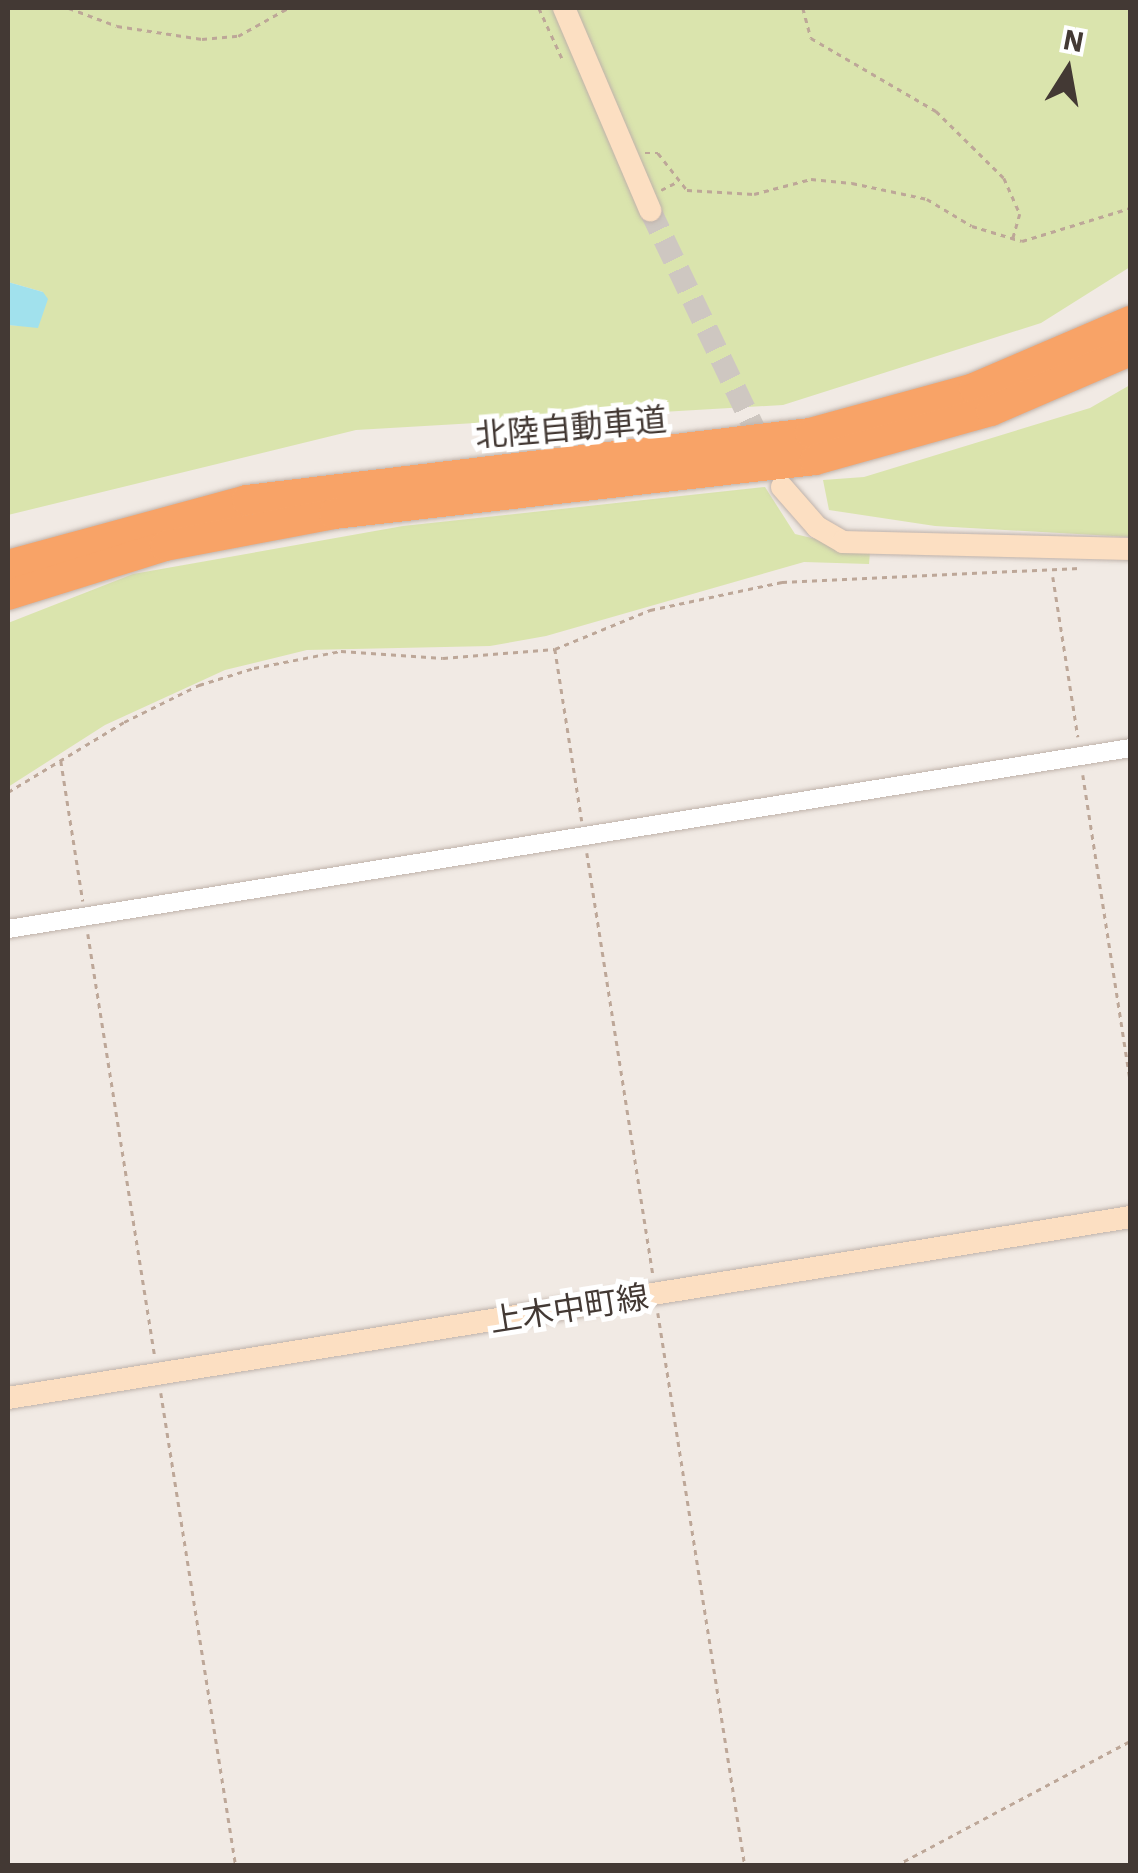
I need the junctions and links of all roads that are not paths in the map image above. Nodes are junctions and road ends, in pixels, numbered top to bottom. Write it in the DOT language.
graph roads {
  1 [pos="564,8"];
  2 [pos="650,210"];
  3 [pos="1130,320"];
  4 [pos="1130,351"];
  5 [pos="782,486"];
  6 [pos="1130,548"];
  7 [pos="8,565"];
  8 [pos="8,595"];
  9 [pos="1130,748"];
  10 [pos="8,929"];
  11 [pos="1130,1217"];
  12 [pos="8,1398"];
  1 -- 2 [label="main road"];
  3 -- 7 [label="highway, 北陸自動車道"];
  4 -- 8 [label="highway, 北陸自動車道"];
  5 -- 6 [label="main road"];
  9 -- 10 [label="street"];
  11 -- 12 [label="main road, 上木中町線"];
}
